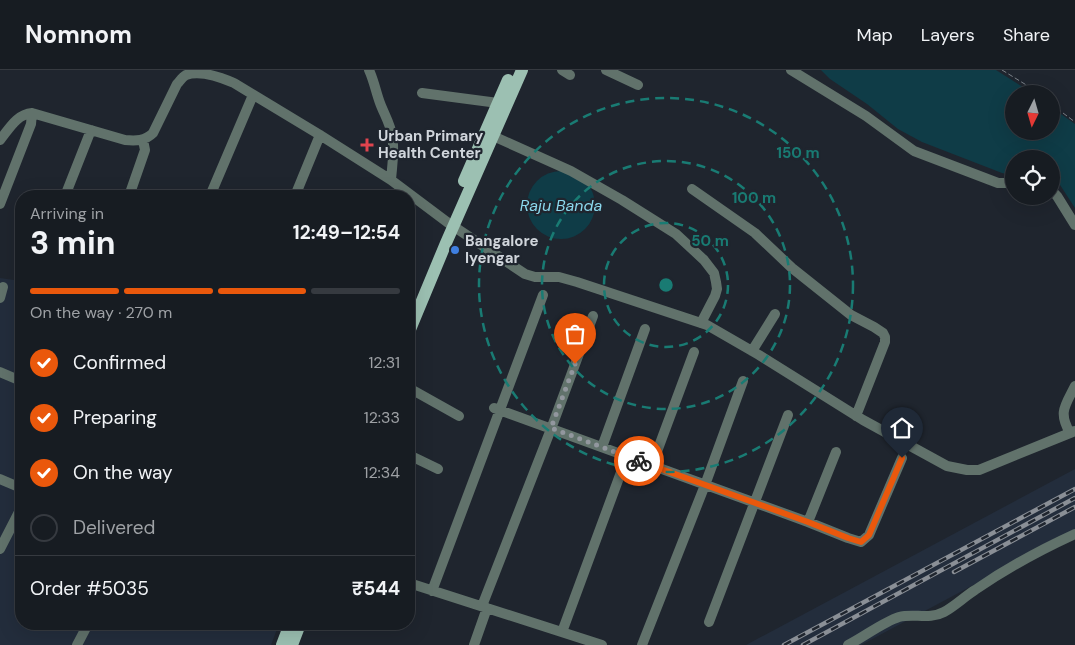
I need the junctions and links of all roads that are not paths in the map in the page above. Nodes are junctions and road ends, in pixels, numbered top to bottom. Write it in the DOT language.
graph roads {
  1 [pos="369,70"];
  2 [pos="513,70"];
  3 [pos="522,70"];
  4 [pos="606,70"];
  5 [pos="791,70"];
  6 [pos="186,72"];
  7 [pos="638,84"];
  8 [pos="422,93"];
  9 [pos="253,95"];
  10 [pos="498,103"];
  11 [pos="32,113"];
  12 [pos="91,130"];
  13 [pos="320,135"];
  14 [pos="493,136"];
  15 [pos="0,140"];
  16 [pos="143,140"];
  17 [pos="391,180"];
  18 [pos="1005,183"];
  19 [pos="68,190"];
  20 [pos="131,190"];
  21 [pos="213,190"];
  22 [pos="297,190"];
  23 [pos="404,190"];
  24 [pos="692,190"];
  25 [pos="415,198"];
  26 [pos="1060,201"];
  27 [pos="0,204"];
  28 [pos="450,224"];
  29 [pos="1075,225"];
  30 [pos="3,288"];
  31 [pos="543,295"];
  32 [pos="0,298"];
  33 [pos="415,299"];
  34 [pos="775,314"];
  35 [pos="593,316"];
  36 [pos="415,317"];
  37 [pos="701,323"];
  38 [pos="645,329"];
  39 [pos="752,351"];
  40 [pos="694,352"];
  41 [pos="0,372"];
  42 [pos="15,378"];
  43 [pos="743,381"];
  44 [pos="1075,386"];
  45 [pos="415,391"];
  46 [pos="497,409"];
  47 [pos="788,415"];
  48 [pos="459,416"];
  49 [pos="856,416"];
  50 [pos="551,428"];
  51 [pos="1072,432"];
  52 [pos="602,447"];
  53 [pos="836,452"];
  54 [pos="627,456"];
  55 [pos="415,458"];
  56 [pos="902,458"];
  57 [pos="652,465"];
  58 [pos="438,469"];
  59 [pos="0,479"];
  60 [pos="15,485"];
  61 [pos="706,485"];
  62 [pos="755,502"];
  63 [pos="15,520"];
  64 [pos="808,522"];
  65 [pos="1075,534"];
  66 [pos="0,549"];
  67 [pos="415,585"];
  68 [pos="432,590"];
  69 [pos="485,607"];
  70 [pos="709,622"];
  71 [pos="85,630"];
  72 [pos="288,630"];
  73 [pos="298,630"];
  74 [pos="562,632"];
  75 [pos="77,645"];
  76 [pos="282,645"];
  77 [pos="292,645"];
  78 [pos="474,645"];
  79 [pos="602,645"];
  80 [pos="642,645"];
  81 [pos="848,645"];
  1 -- 17 [label="street"];
  2 -- 10 [label="main road"];
  3 -- 14 [label="main road"];
  4 -- 7 [label="street"];
  5 -- 18 [label="street"];
  6 -- 9 [label="street"];
  6 -- 16 [label="street"];
  8 -- 10 [label="street"];
  9 -- 13 [label="street"];
  9 -- 21 [label="street"];
  10 -- 28 [label="main road"];
  11 -- 12 [label="street"];
  11 -- 15 [label="street"];
  11 -- 27 [label="street"];
  12 -- 16 [label="street"];
  12 -- 19 [label="street"];
  13 -- 17 [label="street"];
  13 -- 22 [label="street"];
  14 -- 28 [label="main road"];
  14 -- 37 [label="street"];
  16 -- 20 [label="street"];
  17 -- 23 [label="street"];
  24 -- 49 [label="street"];
  25 -- 28 [label="street"];
  26 -- 29 [label="street"];
  28 -- 33 [label="main road"];
  28 -- 36 [label="main road"];
  28 -- 37 [label="street"];
  30 -- 32 [label="street"];
  31 -- 46 [label="street"];
  34 -- 39 [label="street"];
  35 -- 50 [label="street"];
  37 -- 39 [label="street"];
  38 -- 52 [label="street"];
  39 -- 49 [label="street"];
  40 -- 57 [label="street"];
  41 -- 42 [label="street"];
  43 -- 61 [label="street"];
  44 -- 51 [label="street"];
  45 -- 48 [label="street"];
  46 -- 50 [label="street"];
  46 -- 68 [label="street"];
  47 -- 62 [label="street"];
  49 -- 51 [label="street"];
  50 -- 52 [label="street"];
  50 -- 69 [label="street"];
  52 -- 54 [label="street"];
  53 -- 64 [label="street"];
  54 -- 57 [label="street"];
  54 -- 74 [label="street"];
  55 -- 58 [label="street"];
  56 -- 64 [label="street"];
  57 -- 61 [label="street"];
  59 -- 60 [label="street"];
  61 -- 62 [label="street"];
  61 -- 80 [label="street"];
  62 -- 64 [label="street"];
  62 -- 70 [label="street"];
  63 -- 66 [label="street"];
  65 -- 81 [label="street"];
  67 -- 68 [label="street"];
  68 -- 69 [label="street"];
  69 -- 74 [label="street"];
  69 -- 78 [label="street"];
  71 -- 75 [label="street"];
  72 -- 76 [label="main road"];
  73 -- 77 [label="main road"];
  74 -- 79 [label="street"];
}
